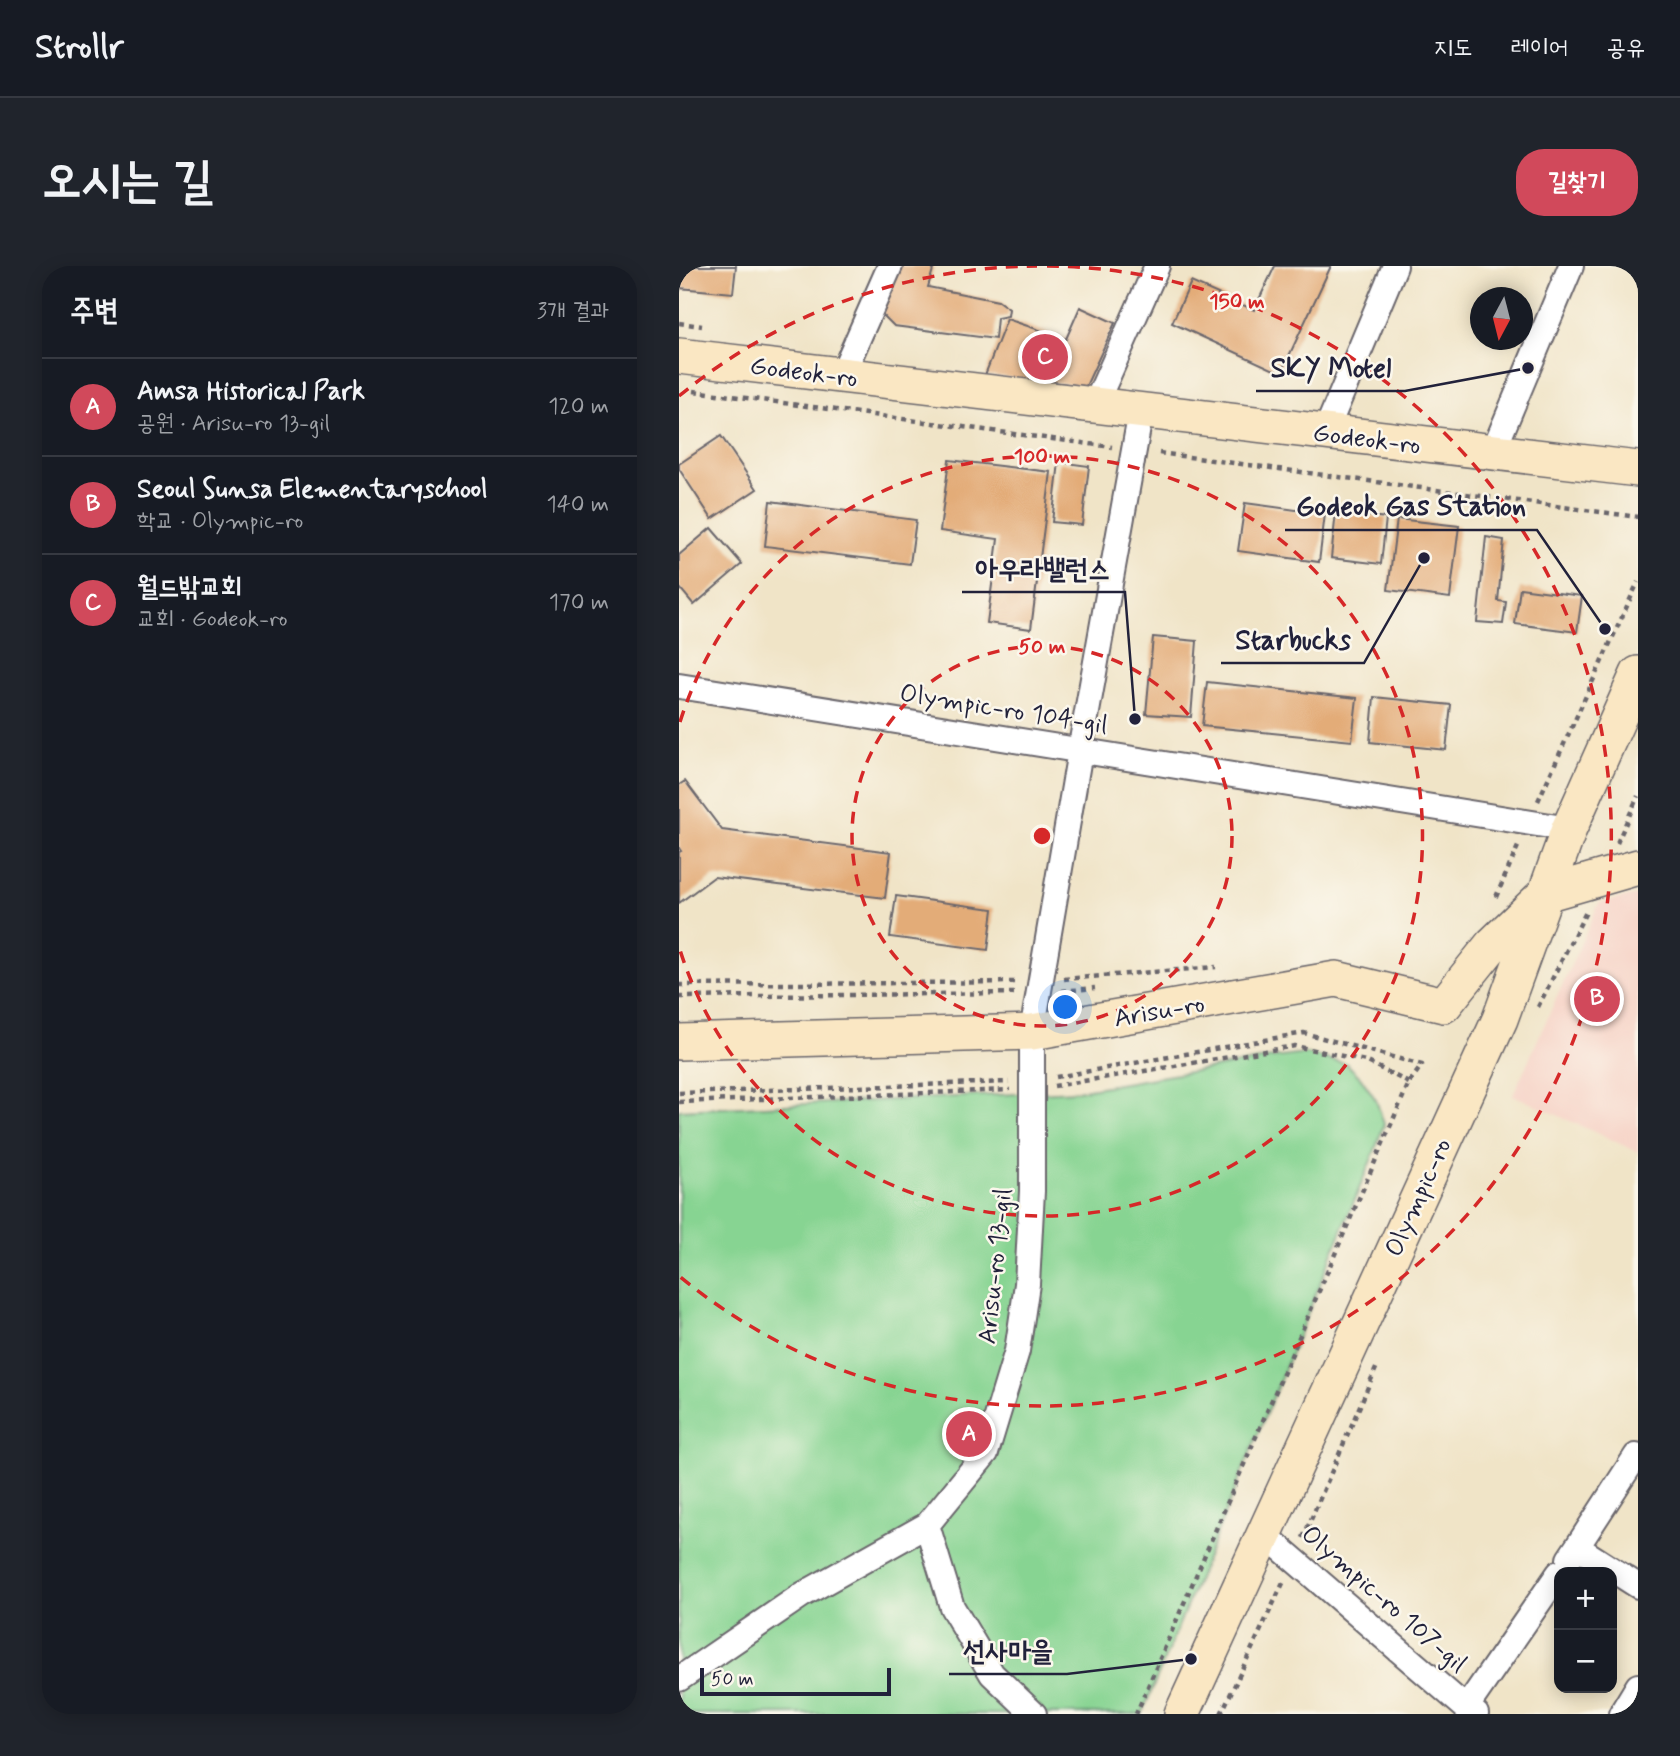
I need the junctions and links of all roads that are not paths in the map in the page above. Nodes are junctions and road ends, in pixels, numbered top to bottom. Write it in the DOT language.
graph roads {
  1 [pos="890,266"];
  2 [pos="1157,266"];
  3 [pos="1395,266"];
  4 [pos="1571,266"];
  5 [pos="679,356"];
  6 [pos="842,375"];
  7 [pos="1095,405"];
  8 [pos="1141,411"];
  9 [pos="1325,433"];
  10 [pos="1493,452"];
  11 [pos="1638,469"];
  12 [pos="1638,674"];
  13 [pos="679,686"];
  14 [pos="1080,751"];
  15 [pos="1569,830"];
  16 [pos="1638,867"];
  17 [pos="1545,894"];
  18 [pos="1032,1032"];
  19 [pos="679,1042"];
  20 [pos="1636,1456"];
  21 [pos="927,1525"];
  22 [pos="1264,1534"];
  23 [pos="1577,1547"];
  24 [pos="1563,1567"];
  25 [pos="1554,1580"];
  26 [pos="1638,1586"];
  27 [pos="679,1679"];
  28 [pos="1638,1686"];
  29 [pos="1471,1711"];
  30 [pos="1034,1714"];
  31 [pos="1182,1714"];
  32 [pos="1621,1714"];
  1 -- 6 [label="street"];
  2 -- 7 [label="street"];
  3 -- 9 [label="street"];
  4 -- 10 [label="street"];
  5 -- 6 [label="main road, Godeok-ro"];
  6 -- 7 [label="main road, Godeok-ro"];
  7 -- 8 [label="main road, Godeok-ro"];
  8 -- 9 [label="main road, Godeok-ro"];
  8 -- 14 [label="street, Arisu-ro 13-gil"];
  9 -- 10 [label="main road, Godeok-ro"];
  10 -- 11 [label="main road, Godeok-ro"];
  12 -- 15 [label="main road, Olympic-ro"];
  13 -- 14 [label="street, Olympic-ro 104-gil"];
  14 -- 15 [label="street, Olympic-ro 104-gil"];
  14 -- 18 [label="street, Arisu-ro 13-gil"];
  15 -- 17 [label="main road, Olympic-ro"];
  16 -- 17 [label="main road"];
  17 -- 18 [label="main road, Arisu-ro"];
  17 -- 22 [label="main road, Olympic-ro"];
  18 -- 19 [label="main road, Arisu-ro"];
  18 -- 21 [label="street, Arisu-ro 13-gil"];
  20 -- 23 [label="street, Olympic-ro 107-gil"];
  21 -- 27 [label="street, Arisu-ro 13-gil"];
  21 -- 30 [label="street"];
  22 -- 29 [label="street, Olympic-ro 107-gil"];
  22 -- 31 [label="main road, Olympic-ro"];
  23 -- 24 [label="street, Olympic-ro 107-gil"];
  23 -- 26 [label="street"];
  25 -- 29 [label="street, Olympic-ro 107-gil"];
  28 -- 32 [label="street"];
}
